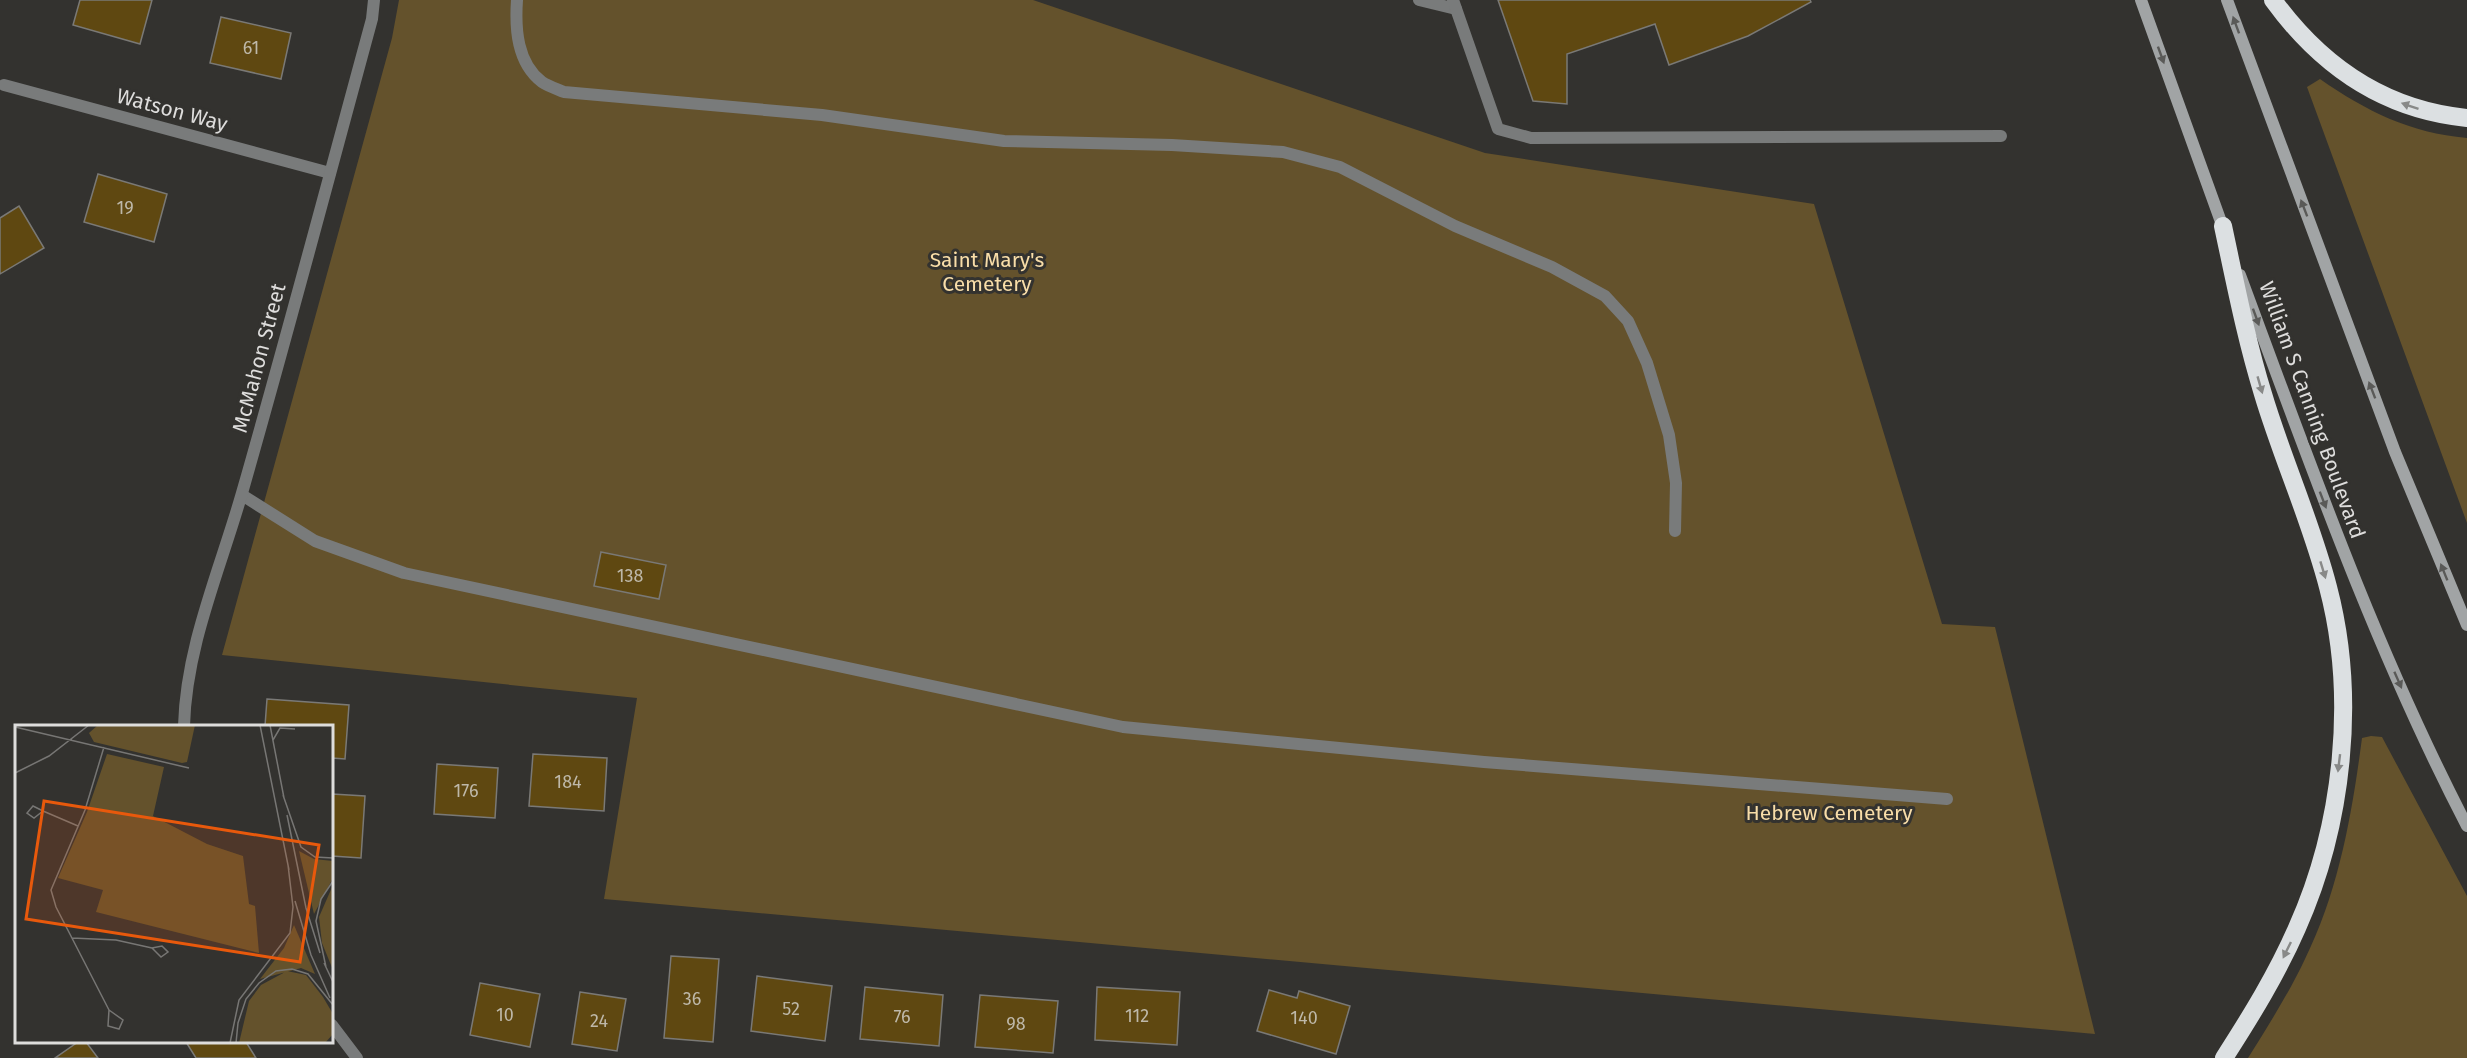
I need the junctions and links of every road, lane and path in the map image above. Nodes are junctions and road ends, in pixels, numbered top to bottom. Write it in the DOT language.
graph roads {
  1 [pos="374,0"];
  2 [pos="517,0"];
  3 [pos="1419,0"];
  4 [pos="2141,0"];
  5 [pos="2227,0"];
  6 [pos="2273,0"];
  7 [pos="1455,4"];
  8 [pos="1,86"];
  9 [pos="2467,118"];
  10 [pos="2001,136"];
  11 [pos="330,173"];
  12 [pos="2223,226"];
  13 [pos="242,495"];
  14 [pos="1676,531"];
  15 [pos="2467,626"];
  16 [pos="184,725"];
  17 [pos="1947,800"];
  18 [pos="2467,826"];
  19 [pos="333,1025"];
  20 [pos="357,1058"];
  21 [pos="2224,1058"];
  1 -- 11 [label="street, McMahon Street"];
  2 -- 14 [label="street"];
  3 -- 7 [label="street"];
  4 -- 12 [label="main road, William S Canning Boulevard, one-way"];
  15 -- 5 [label="main road, one-way"];
  9 -- 6 [label="highway, one-way"];
  7 -- 10 [label="street"];
  8 -- 11 [label="street, Watson Way"];
  11 -- 13 [label="street, McMahon Street"];
  12 -- 18 [label="main road, William S Canning Boulevard, one-way"];
  12 -- 21 [label="highway, one-way"];
  13 -- 16 [label="street, McMahon Street"];
  13 -- 17 [label="street"];
  19 -- 20 [label="street"];
}
